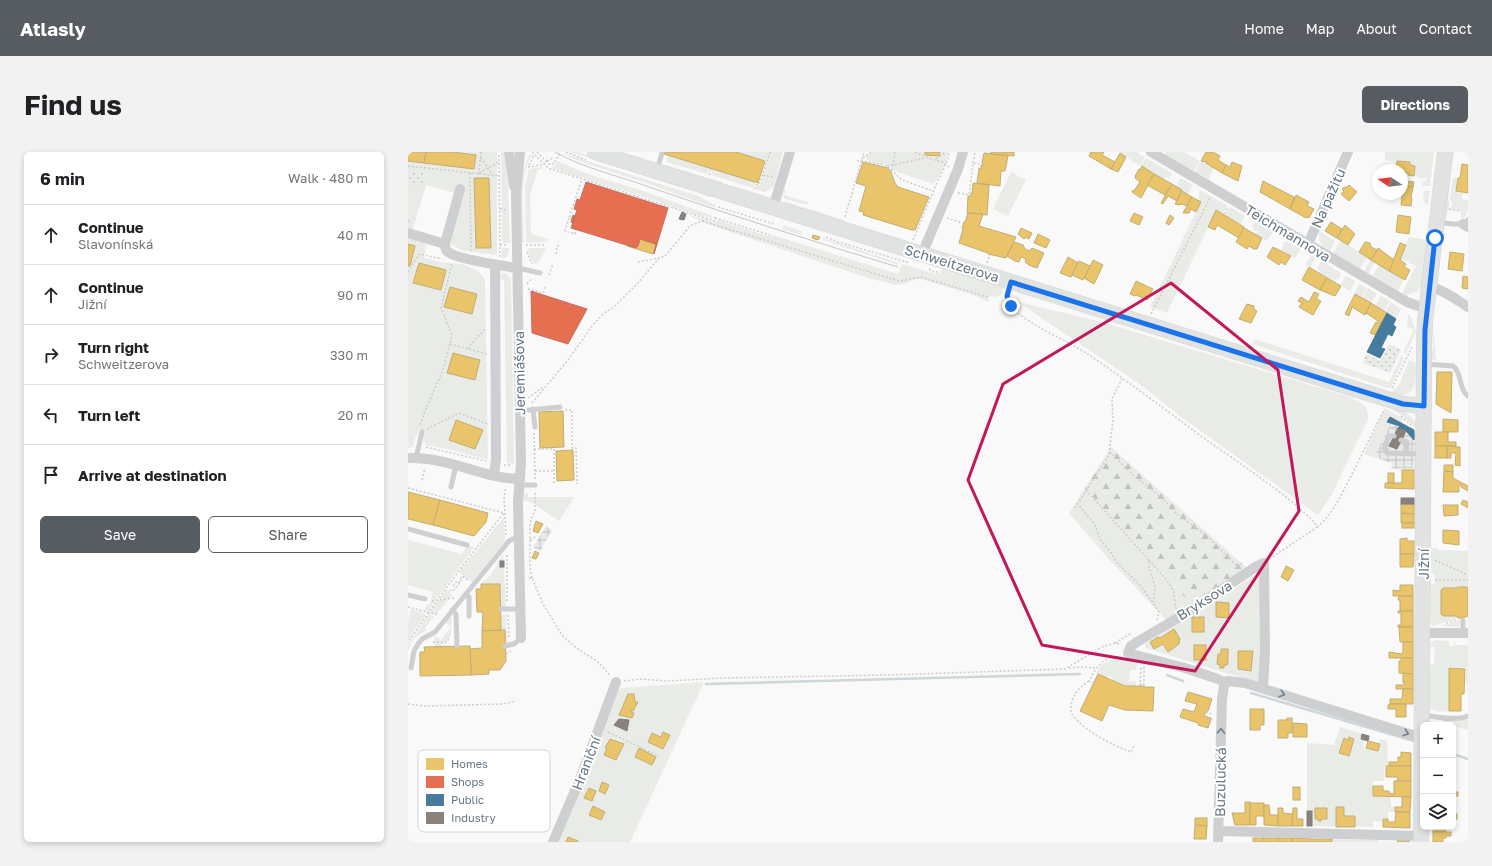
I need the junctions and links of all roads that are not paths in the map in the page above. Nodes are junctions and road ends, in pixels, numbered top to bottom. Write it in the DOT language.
graph roads {
  1 [pos="508,152"];
  2 [pos="520,152"];
  3 [pos="790,152"];
  4 [pos="963,152"];
  5 [pos="1151,152"];
  6 [pos="1348,152"];
  7 [pos="1445,152"];
  8 [pos="531,153"];
  9 [pos="662,153"];
  10 [pos="588,155"];
  11 [pos="519,168"];
  12 [pos="656,171"];
  13 [pos="460,189"];
  14 [pos="516,194"];
  15 [pos="774,220"];
  16 [pos="1437,222"];
  17 [pos="1466,224"];
  18 [pos="408,233"];
  19 [pos="445,244"];
  20 [pos="1308,244"];
  21 [pos="922,254"];
  22 [pos="497,261"];
  23 [pos="516,268"];
  24 [pos="540,273"];
  25 [pos="1429,287"];
  26 [pos="1468,307"];
  27 [pos="1427,309"];
  28 [pos="1424,364"];
  29 [pos="1468,396"];
  30 [pos="1424,406"];
  31 [pos="532,407"];
  32 [pos="560,407"];
  33 [pos="520,411"];
  34 [pos="535,426"];
  35 [pos="422,432"];
  36 [pos="1394,436"];
  37 [pos="1402,440"];
  38 [pos="1407,454"];
  39 [pos="1424,454"];
  40 [pos="412,458"];
  41 [pos="456,465"];
  42 [pos="494,475"];
  43 [pos="519,482"];
  44 [pos="535,483"];
  45 [pos="451,488"];
  46 [pos="408,529"];
  47 [pos="518,538"];
  48 [pos="467,545"];
  49 [pos="408,595"];
  50 [pos="465,595"];
  51 [pos="427,600"];
  52 [pos="501,609"];
  53 [pos="520,609"];
  54 [pos="452,610"];
  55 [pos="469,616"];
  56 [pos="1461,620"];
  57 [pos="1423,633"];
  58 [pos="1466,633"];
  59 [pos="517,639"];
  60 [pos="457,646"];
  61 [pos="505,646"];
  62 [pos="411,668"];
  63 [pos="616,682"];
  64 [pos="1228,682"];
  65 [pos="1263,688"];
  66 [pos="1422,715"];
  67 [pos="1468,716"];
  68 [pos="1422,722"];
  69 [pos="1420,737"];
  70 [pos="1422,758"];
  71 [pos="1219,831"];
  72 [pos="1421,839"];
  73 [pos="553,842"];
  74 [pos="1218,842"];
  75 [pos="1223,842"];
  1 -- 14 [label="street, Jeremiášova"];
  2 -- 11 [label="street, Jeremiášova"];
  3 -- 15 [label="street"];
  4 -- 21 [label="street"];
  5 -- 20 [label="street, Teichmannova"];
  6 -- 20 [label="street, Na pažitu"];
  7 -- 16 [label="street, Jižní"];
  8 -- 11 [label="street, Jeremiášova"];
  9 -- 12 [label="lane"];
  10 -- 12 [label="street, Schweitzerova"];
  11 -- 14 [label="street, Jeremiášova"];
  12 -- 15 [label="street, Schweitzerova"];
  13 -- 19 [label="street"];
  14 -- 23 [label="street, Jeremiášova"];
  15 -- 21 [label="street, Schweitzerova"];
  16 -- 17 [label="lane"];
  16 -- 25 [label="street, Jižní"];
  18 -- 19 [label="street"];
  19 -- 22 [label="street"];
  20 -- 27 [label="street, Teichmannova"];
  21 -- 30 [label="street, Schweitzerova"];
  22 -- 23 [label="street"];
  22 -- 42 [label="street, Jeremiášova"];
  23 -- 24 [label="lane"];
  23 -- 33 [label="street, Jeremiášova"];
  25 -- 26 [label="street"];
  25 -- 27 [label="street, Jižní"];
  27 -- 28 [label="street, Jižní"];
  28 -- 29 [label="lane"];
  28 -- 30 [label="street, Jižní"];
  30 -- 39 [label="street, Jižní"];
  31 -- 32 [label="lane"];
  31 -- 33 [label="lane"];
  31 -- 34 [label="lane"];
  33 -- 43 [label="street, Jeremiášova"];
  35 -- 40 [label="lane"];
  36 -- 38 [label="lane"];
  37 -- 38 [label="lane"];
  38 -- 39 [label="lane"];
  39 -- 57 [label="street, Jižní"];
  40 -- 41 [label="street"];
  41 -- 42 [label="street"];
  41 -- 45 [label="lane"];
  42 -- 43 [label="street"];
  43 -- 44 [label="lane"];
  43 -- 47 [label="street, Jeremiášova"];
  46 -- 48 [label="lane"];
  47 -- 50 [label="lane"];
  47 -- 53 [label="street, Jeremiášova"];
  49 -- 51 [label="lane"];
  50 -- 54 [label="lane"];
  50 -- 55 [label="lane"];
  52 -- 53 [label="lane"];
  53 -- 59 [label="street, Jeremiášova"];
  54 -- 60 [label="lane"];
  54 -- 62 [label="lane"];
  56 -- 58 [label="lane"];
  57 -- 58 [label="street"];
  57 -- 66 [label="street, Jižní"];
  59 -- 61 [label="lane"];
  63 -- 73 [label="street, Hraniční"];
  64 -- 65 [label="street"];
  64 -- 65 [label="street, Bryksova"];
  71 -- 64 [label="street, Buzulucká, one-way"];
  65 -- 69 [label="street, one-way"];
  66 -- 67 [label="lane"];
  66 -- 68 [label="street, Jižní"];
  70 -- 72 [label="street, Jižní"];
  71 -- 72 [label="street, Buzulucká"];
  71 -- 74 [label="street"];
  71 -- 75 [label="lane"];
}
